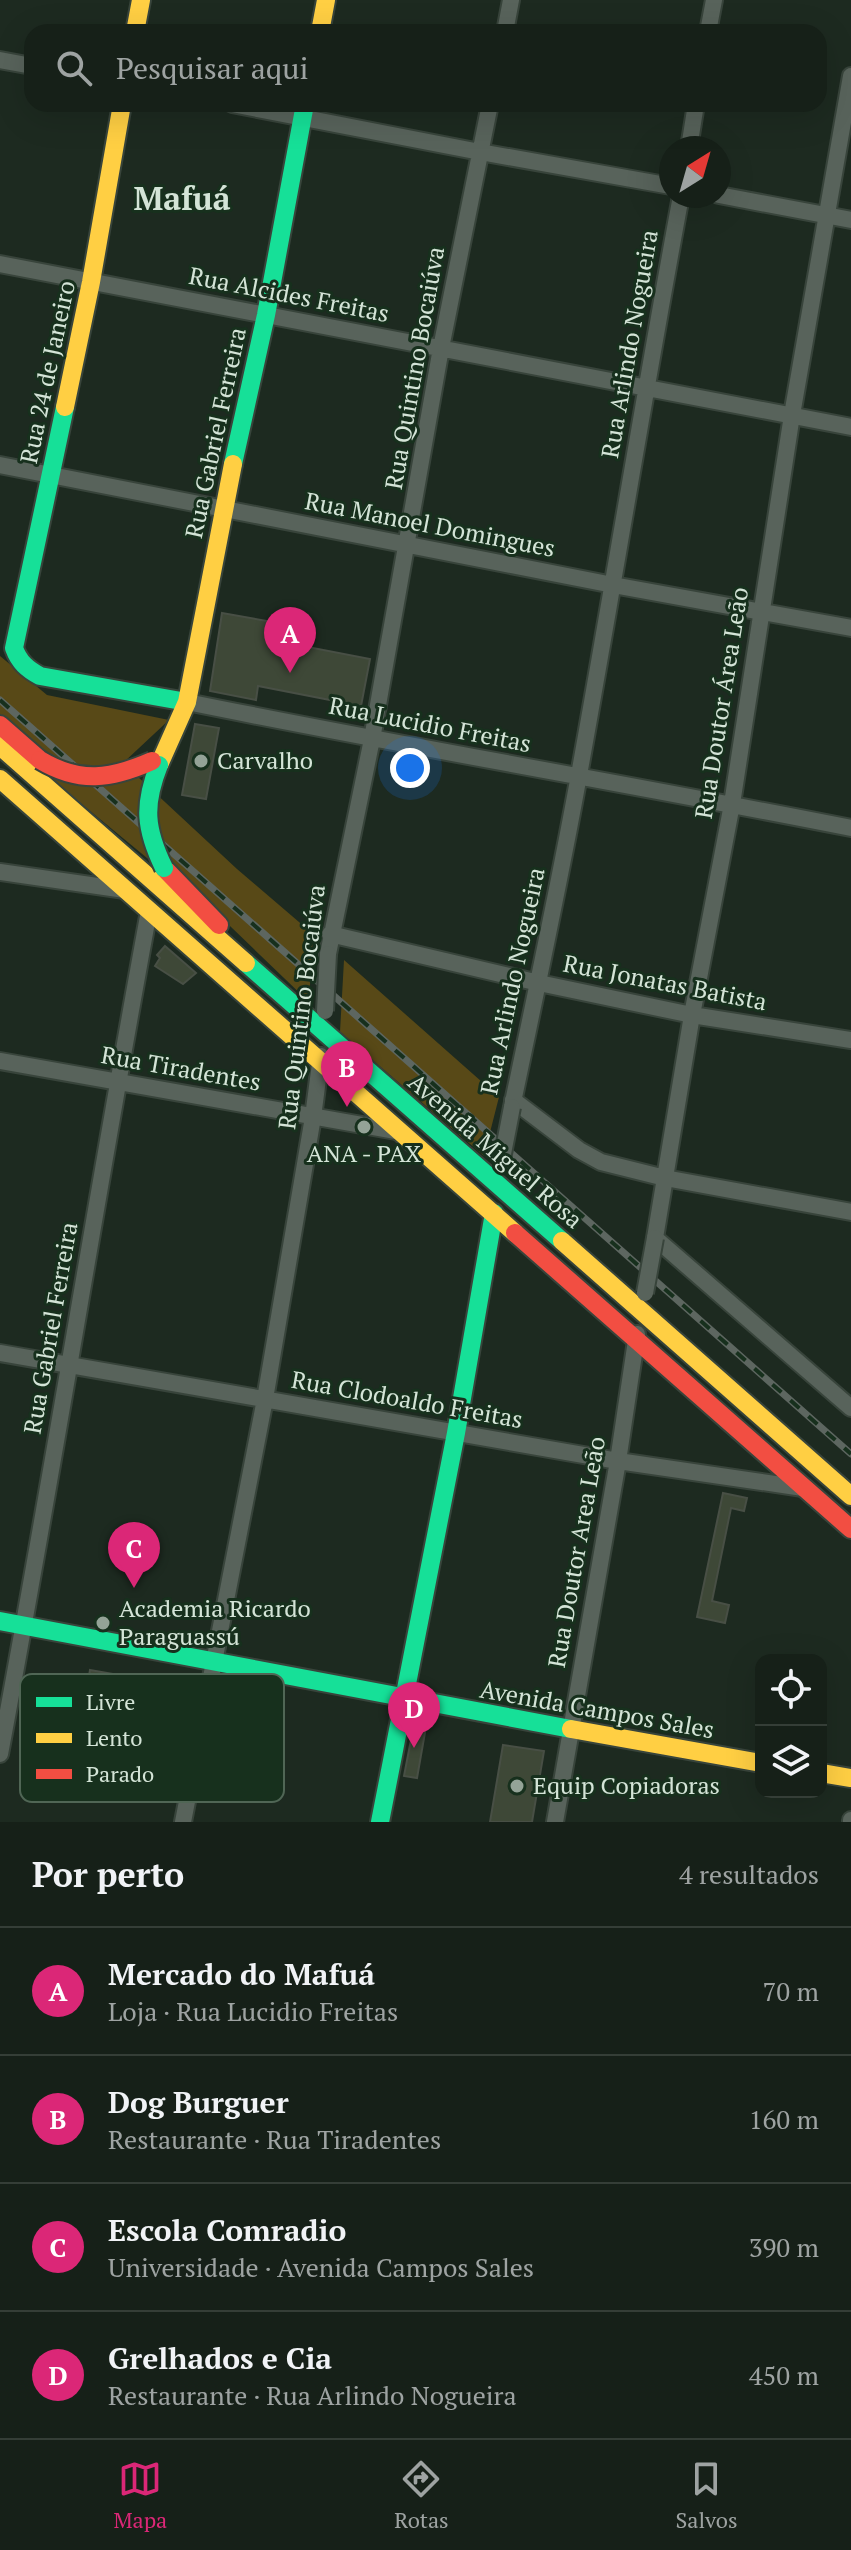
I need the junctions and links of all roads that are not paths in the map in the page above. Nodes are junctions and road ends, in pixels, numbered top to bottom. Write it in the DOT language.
graph roads {
  1 [pos="141,0"];
  2 [pos="326,0"];
  3 [pos="511,0"];
  4 [pos="714,0"];
  5 [pos="136,24"];
  6 [pos="322,24"];
  7 [pos="506,24"];
  8 [pos="710,24"];
  9 [pos="0,60"];
  10 [pos="24,64"];
  11 [pos="851,76"];
  12 [pos="121,112"];
  13 [pos="303,112"];
  14 [pos="307,112"];
  15 [pos="488,112"];
  16 [pos="695,112"];
  17 [pos="691,136"];
  18 [pos="480,152"];
  19 [pos="659,184"];
  20 [pos="731,197"];
  21 [pos="679,208"];
  22 [pos="828,216"];
  23 [pos="851,220"];
  24 [pos="0,264"];
  25 [pos="91,282"];
  26 [pos="266,315"];
  27 [pos="441,348"];
  28 [pos="645,387"];
  29 [pos="792,415"];
  30 [pos="851,427"];
  31 [pos="0,465"];
  32 [pos="51,475"];
  33 [pos="223,508"];
  34 [pos="407,546"];
  35 [pos="613,585"];
  36 [pos="760,611"];
  37 [pos="851,628"];
  38 [pos="14,648"];
  39 [pos="187,702"];
  40 [pos="0,725"];
  41 [pos="372,739"];
  42 [pos="0,746"];
  43 [pos="159,759"];
  44 [pos="579,777"];
  45 [pos="0,779"];
  46 [pos="732,804"];
  47 [pos="851,828"];
  48 [pos="0,872"];
  49 [pos="125,890"];
  50 [pos="149,911"];
  51 [pos="330,934"];
  52 [pos="266,982"];
  53 [pos="539,983"];
  54 [pos="692,1015"];
  55 [pos="323,1032"];
  56 [pos="851,1040"];
  57 [pos="320,1060"];
  58 [pos="0,1061"];
  59 [pos="118,1082"];
  60 [pos="512,1103"];
  61 [pos="313,1117"];
  62 [pos="401,1132"];
  63 [pos="665,1178"];
  64 [pos="497,1185"];
  65 [pos="851,1212"];
  66 [pos="494,1213"];
  67 [pos="655,1238"];
  68 [pos="644,1302"];
  69 [pos="636,1337"];
  70 [pos="0,1353"];
  71 [pos="69,1366"];
  72 [pos="265,1399"];
  73 [pos="851,1408"];
  74 [pos="456,1433"];
  75 [pos="618,1461"];
  76 [pos="806,1489"];
  77 [pos="851,1496"];
  78 [pos="851,1529"];
  79 [pos="0,1621"];
  80 [pos="25,1624"];
  81 [pos="213,1660"];
  82 [pos="210,1674"];
  83 [pos="281,1674"];
  84 [pos="284,1675"];
  85 [pos="403,1699"];
  86 [pos="570,1730"];
  87 [pos="0,1754"];
  88 [pos="755,1762"];
  89 [pos="827,1774"];
  90 [pos="851,1778"];
  91 [pos="187,1802"];
  92 [pos="183,1822"];
  93 [pos="380,1822"];
  94 [pos="555,1822"];
  1 -- 5 [label="main road"];
  2 -- 6 [label="main road"];
  3 -- 7 [label="street"];
  4 -- 8 [label="street"];
  9 -- 10 [label="street"];
  11 -- 22 [label="street, Rua Doutor Área Leão"];
  12 -- 25 [label="main road, Rua 24 de Janeiro"];
  13 -- 26 [label="main road, Rua Gabriel Ferreira"];
  14 -- 18 [label="street"];
  15 -- 18 [label="street, Rua Quintino Bocaiúva"];
  16 -- 17 [label="street"];
  18 -- 19 [label="street"];
  18 -- 27 [label="street, Rua Quintino Bocaiúva"];
  20 -- 22 [label="street"];
  21 -- 28 [label="street, Rua Arlindo Nogueira"];
  22 -- 23 [label="street"];
  22 -- 29 [label="street, Rua Doutor Área Leão"];
  24 -- 25 [label="street, Rua Alcides Freitas"];
  25 -- 26 [label="street, Rua Alcides Freitas"];
  25 -- 32 [label="main road, Rua 24 de Janeiro"];
  26 -- 27 [label="street, Rua Alcides Freitas"];
  26 -- 33 [label="main road, Rua Gabriel Ferreira"];
  27 -- 28 [label="street, Rua Alcides Freitas"];
  27 -- 34 [label="street, Rua Quintino Bocaiúva"];
  28 -- 29 [label="street, Rua Alcides Freitas"];
  28 -- 35 [label="street, Rua Arlindo Nogueira"];
  29 -- 30 [label="street, Rua Alcides Freitas"];
  29 -- 36 [label="street, Rua Doutor Área Leão"];
  31 -- 32 [label="street, Rua Manoel Domingues"];
  32 -- 33 [label="street, Rua Manoel Domingues"];
  32 -- 38 [label="main road, Rua 24 de Janeiro"];
  33 -- 34 [label="street, Rua Manoel Domingues"];
  33 -- 39 [label="main road, Rua Gabriel Ferreira"];
  34 -- 35 [label="street, Rua Manoel Domingues"];
  34 -- 41 [label="street, Rua Quintino Bocaiúva"];
  35 -- 36 [label="street, Rua Manoel Domingues"];
  35 -- 44 [label="street, Rua Arlindo Nogueira"];
  36 -- 37 [label="street, Rua Manoel Domingues"];
  36 -- 46 [label="street, Rua Doutor Área Leão"];
  38 -- 39 [label="main road, Rua Lucidio Freitas"];
  39 -- 41 [label="street, Rua Lucidio Freitas"];
  39 -- 43 [label="main road, Rua Gabriel Ferreira"];
  40 -- 43 [label="main road, bridge"];
  41 -- 44 [label="street, Rua Lucidio Freitas"];
  41 -- 51 [label="street, Rua Quintino Bocaiúva"];
  42 -- 52 [label="main road, Avenida Miguel Rosa"];
  43 -- 52 [label="main road, Rua Gabriel Ferreira, bridge"];
  44 -- 46 [label="street, Rua Lucidio Freitas"];
  44 -- 53 [label="street, Rua Arlindo Nogueira"];
  45 -- 49 [label="main road, Avenida Miguel Rosa"];
  46 -- 47 [label="street, Rua Lucidio Freitas"];
  46 -- 54 [label="street, Rua Doutor Área Leão"];
  48 -- 49 [label="street"];
  49 -- 50 [label="main road, Avenida Miguel Rosa"];
  50 -- 57 [label="main road, Avenida Miguel Rosa"];
  50 -- 59 [label="street, Rua Gabriel Ferreira"];
  51 -- 53 [label="street, Rua Jonatas Batista"];
  51 -- 55 [label="street, Rua Quintino Bocaiúva, bridge"];
  52 -- 55 [label="main road, Avenida Miguel Rosa"];
  53 -- 54 [label="street, Rua Jonatas Batista"];
  53 -- 60 [label="street, Rua Arlindo Nogueira"];
  54 -- 56 [label="street, Rua Jonatas Batista"];
  54 -- 63 [label="street, Rua Doutor Área Leão"];
  55 -- 57 [label="street, Rua Quintino Bocaiúva"];
  55 -- 64 [label="main road, Avenida Miguel Rosa"];
  57 -- 61 [label="street, Rua Quintino Bocaiúva"];
  57 -- 62 [label="main road, Avenida Miguel Rosa"];
  58 -- 59 [label="street, Rua Tiradentes"];
  59 -- 61 [label="street, Rua Tiradentes"];
  59 -- 71 [label="street, Rua Gabriel Ferreira"];
  60 -- 63 [label="street"];
  60 -- 64 [label="street, Rua Arlindo Nogueira, bridge"];
  61 -- 62 [label="street, Rua Tiradentes"];
  61 -- 72 [label="street, Rua Quintino Bocaiúva"];
  62 -- 66 [label="main road, Avenida Miguel Rosa"];
  63 -- 65 [label="street"];
  63 -- 67 [label="street, Rua Doutor Área Leão"];
  64 -- 66 [label="street, Rua Arlindo Nogueira"];
  64 -- 68 [label="main road, Avenida Miguel Rosa"];
  66 -- 69 [label="main road, Avenida Miguel Rosa"];
  66 -- 74 [label="main road, Rua Arlindo Nogueira"];
  67 -- 68 [label="street, Rua Doutor Área Leão, bridge"];
  67 -- 73 [label="street"];
  68 -- 69 [label="street, Rua Doutor Área Leão"];
  68 -- 77 [label="main road, Avenida Miguel Rosa"];
  69 -- 75 [label="street, Rua Doutor Area Leão"];
  69 -- 76 [label="main road, Avenida Miguel Rosa"];
  70 -- 71 [label="street, Rua Clodoaldo Freitas"];
  71 -- 72 [label="street, Rua Clodoaldo Freitas"];
  71 -- 80 [label="street, Rua Gabriel Ferreira"];
  72 -- 74 [label="street, Rua Clodoaldo Freitas"];
  72 -- 81 [label="street, Rua Quintino Bocaiúva"];
  74 -- 75 [label="street, Rua Clodoaldo Freitas"];
  74 -- 85 [label="main road, Rua Arlindo Nogueira"];
  75 -- 76 [label="street, Rua Clodoaldo Freitas"];
  75 -- 86 [label="street, Rua Doutor Area Leão"];
  76 -- 78 [label="main road, Avenida Miguel Rosa"];
  79 -- 80 [label="main road, Avenida Campos Sales"];
  80 -- 81 [label="main road, Avenida Campos Sales"];
  80 -- 87 [label="street, Rua Gabriel Ferreira"];
  81 -- 82 [label="street, Rua Quintino Bocaiúva"];
  81 -- 83 [label="main road, Avenida Campos Sales"];
  84 -- 85 [label="main road, Avenida Campos Sales"];
  85 -- 86 [label="main road, Avenida Campos Sales"];
  85 -- 93 [label="main road, Rua Arlindo Nogueira"];
  86 -- 88 [label="main road, Avenida Campos Sales"];
  86 -- 94 [label="street, Rua Doutor Area Leão"];
  89 -- 90 [label="main road"];
  91 -- 92 [label="street, Rua Quintino Bocaiúva"];
}
